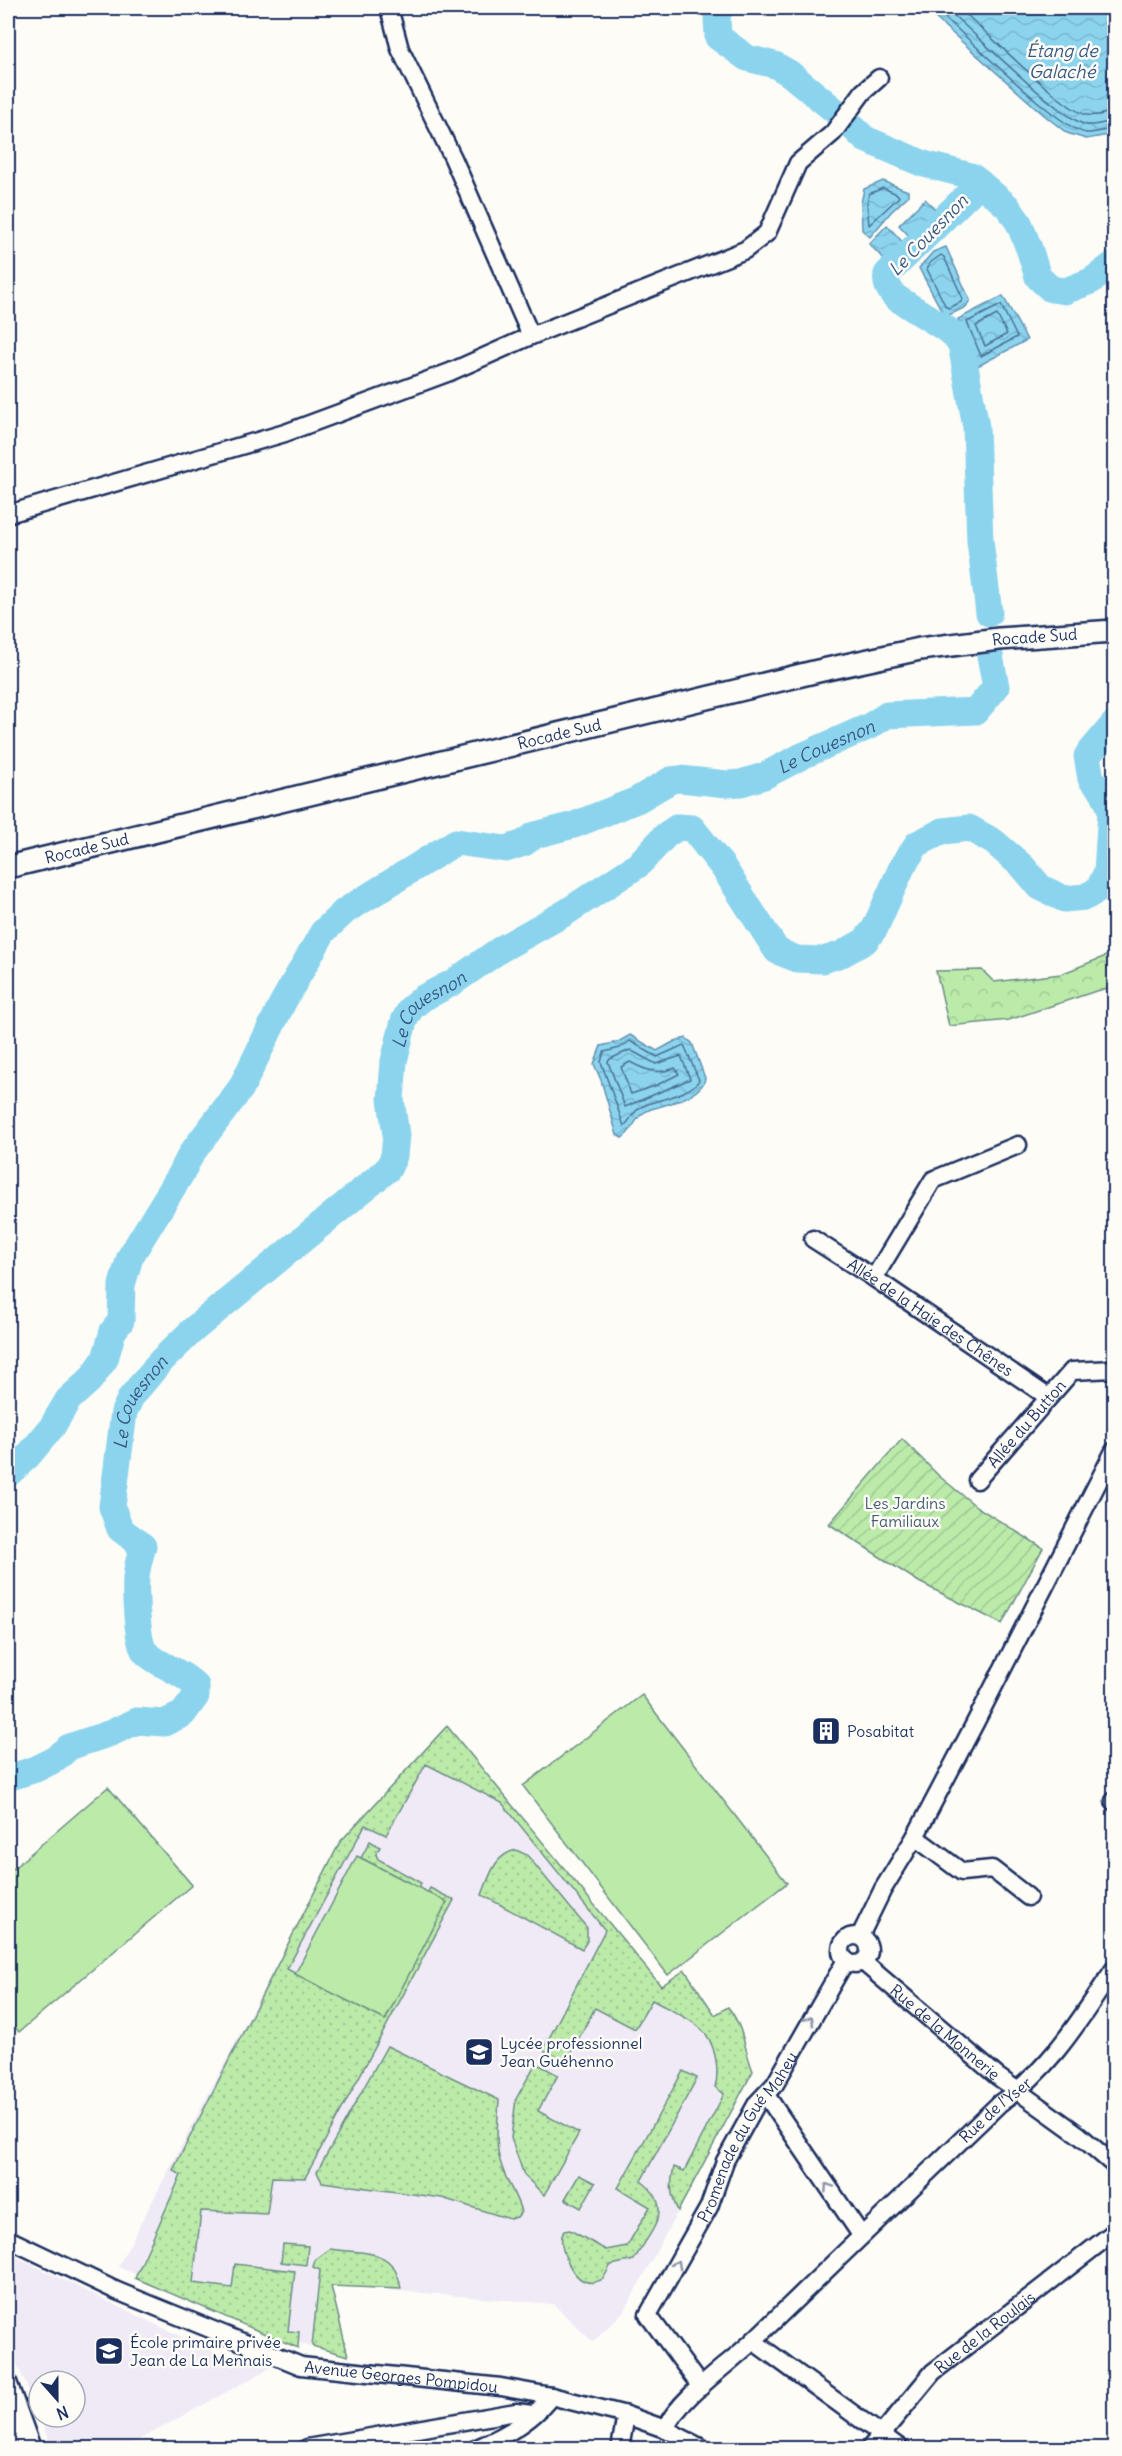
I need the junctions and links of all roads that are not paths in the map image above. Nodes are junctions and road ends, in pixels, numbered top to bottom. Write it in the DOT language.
graph roads {
  1 [pos="389,8"];
  2 [pos="879,78"];
  3 [pos="531,336"];
  4 [pos="8,514"];
  5 [pos="1114,631"];
  6 [pos="8,867"];
  7 [pos="1018,1145"];
  8 [pos="813,1239"];
  9 [pos="874,1278"];
  10 [pos="1114,1369"];
  11 [pos="1048,1396"];
  12 [pos="1114,1451"];
  13 [pos="977,1480"];
  14 [pos="915,1837"];
  15 [pos="1028,1897"];
  16 [pos="860,1936"];
  17 [pos="846,1960"];
  18 [pos="863,1962"];
  19 [pos="1114,1969"];
  20 [pos="1018,2091"];
  21 [pos="766,2095"];
  22 [pos="1114,2164"];
  23 [pos="1114,2232"];
  24 [pos="861,2235"];
  25 [pos="8,2239"];
  26 [pos="753,2341"];
  27 [pos="8,2382"];
  28 [pos="701,2387"];
  29 [pos="551,2396"];
  30 [pos="532,2414"];
  31 [pos="626,2415"];
  32 [pos="8,2424"];
  33 [pos="665,2429"];
  34 [pos="881,2435"];
  35 [pos="17,2448"];
  36 [pos="32,2448"];
  37 [pos="306,2448"];
  38 [pos="477,2448"];
  39 [pos="623,2448"];
  40 [pos="702,2448"];
  41 [pos="870,2448"];
  42 [pos="900,2448"];
  1 -- 3 [label="street"];
  2 -- 3 [label="street"];
  3 -- 4 [label="street"];
  5 -- 6 [label="main road, Rocade Sud"];
  7 -- 9 [label="street"];
  8 -- 9 [label="street, Allée de la Haie des Chênes"];
  9 -- 11 [label="street, Allée de la Haie des Chênes"];
  10 -- 11 [label="street, Allée du Button"];
  11 -- 13 [label="street, Allée du Button"];
  12 -- 14 [label="street"];
  14 -- 15 [label="street"];
  14 -- 16 [label="street"];
  16 -- 17 [label="street"];
  16 -- 18 [label="street"];
  17 -- 18 [label="street"];
  21 -- 17 [label="street, Promenade du Gué Maheu, one-way"];
  18 -- 20 [label="street, Rue de la Monnerie"];
  19 -- 20 [label="street, Rue de l'Yser"];
  20 -- 22 [label="street, Rue de la Monnerie"];
  20 -- 24 [label="street, Rue de l'Yser"];
  24 -- 21 [label="street, one-way"];
  28 -- 21 [label="street, Promenade du Gué Maheu, one-way"];
  23 -- 34 [label="street, Rue de la Roulais"];
  24 -- 26 [label="street, Rue de l'Yser"];
  25 -- 29 [label="street, Avenue Georges Pompidou"];
  26 -- 28 [label="street, Rue de l'Yser"];
  26 -- 34 [label="street"];
  27 -- 36 [label="street"];
  28 -- 33 [label="street, Rue de l'Yser"];
  29 -- 30 [label="street"];
  29 -- 31 [label="street, Avenue Georges Pompidou"];
  30 -- 37 [label="street"];
  30 -- 38 [label="street"];
  31 -- 33 [label="street, Avenue Georges Pompidou"];
  31 -- 39 [label="street"];
  32 -- 35 [label="street"];
  33 -- 40 [label="street, Avenue Georges Pompidou"];
  34 -- 41 [label="street, Rue de la Roulais"];
  34 -- 42 [label="street"];
}
